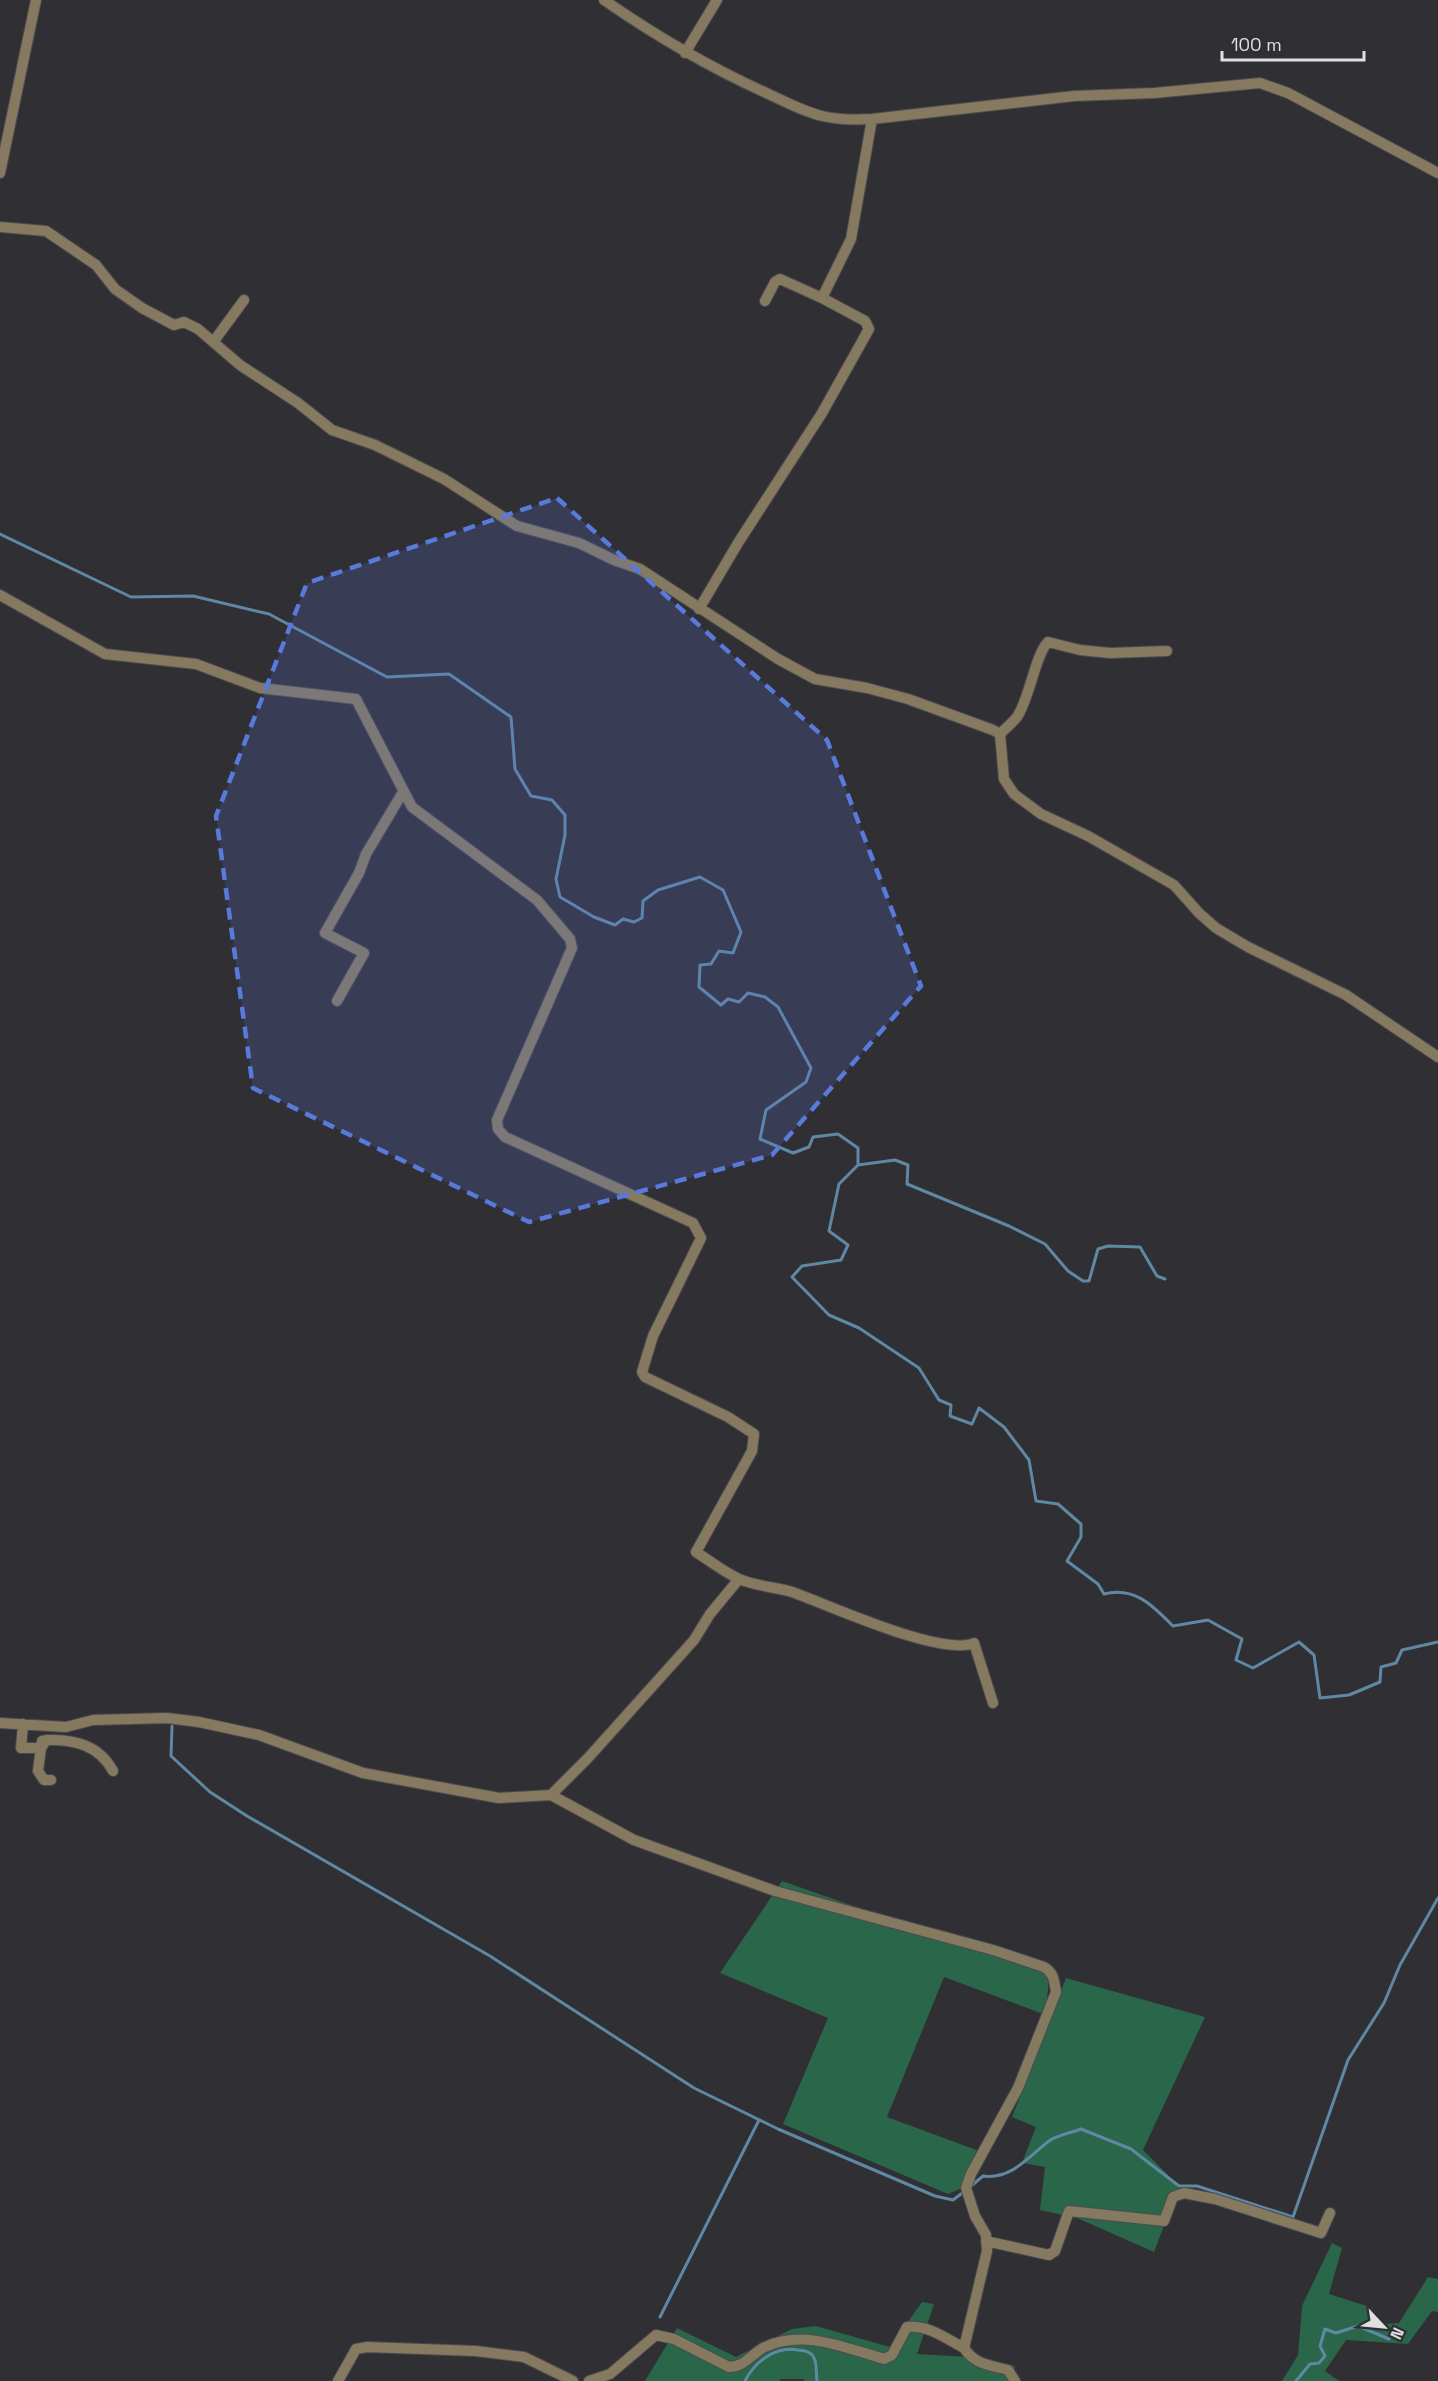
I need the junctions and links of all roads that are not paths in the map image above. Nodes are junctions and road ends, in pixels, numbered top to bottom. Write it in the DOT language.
graph roads {
  1 [pos="36,0"];
  2 [pos="604,0"];
  3 [pos="717,0"];
  4 [pos="685,53"];
  5 [pos="872,119"];
  6 [pos="0,173"];
  7 [pos="1438,173"];
  8 [pos="0,228"];
  9 [pos="822,298"];
  10 [pos="244,300"];
  11 [pos="765,301"];
  12 [pos="214,341"];
  13 [pos="0,595"];
  14 [pos="699,609"];
  15 [pos="1167,651"];
  16 [pos="1000,734"];
  17 [pos="403,792"];
  18 [pos="338,1001"];
  19 [pos="1438,1057"];
  20 [pos="739,1579"];
  21 [pos="993,1703"];
  22 [pos="0,1724"];
  23 [pos="23,1724"];
  24 [pos="45,1725"];
  25 [pos="41,1748"];
  26 [pos="113,1771"];
  27 [pos="51,1780"];
  28 [pos="551,1795"];
  29 [pos="1330,2213"];
  30 [pos="986,2241"];
  31 [pos="964,2348"];
  32 [pos="338,2381"];
  33 [pos="573,2381"];
  34 [pos="589,2381"];
  35 [pos="1015,2381"];
  1 -- 6 [label="street"];
  2 -- 4 [label="street"];
  3 -- 4 [label="street"];
  4 -- 5 [label="street"];
  5 -- 7 [label="street"];
  5 -- 9 [label="street"];
  8 -- 12 [label="street"];
  9 -- 11 [label="street"];
  9 -- 14 [label="street"];
  10 -- 12 [label="street"];
  12 -- 14 [label="street"];
  13 -- 17 [label="street"];
  14 -- 16 [label="street"];
  15 -- 16 [label="street"];
  16 -- 19 [label="street"];
  17 -- 18 [label="street"];
  17 -- 20 [label="street"];
  20 -- 21 [label="street"];
  20 -- 28 [label="street"];
  22 -- 23 [label="street"];
  23 -- 24 [label="street"];
  23 -- 25 [label="street"];
  24 -- 25 [label="street"];
  24 -- 28 [label="street"];
  25 -- 26 [label="street"];
  25 -- 27 [label="street"];
  28 -- 30 [label="street"];
  29 -- 30 [label="street"];
  30 -- 31 [label="street"];
  31 -- 34 [label="street"];
  31 -- 35 [label="street"];
  32 -- 33 [label="street"];
}
